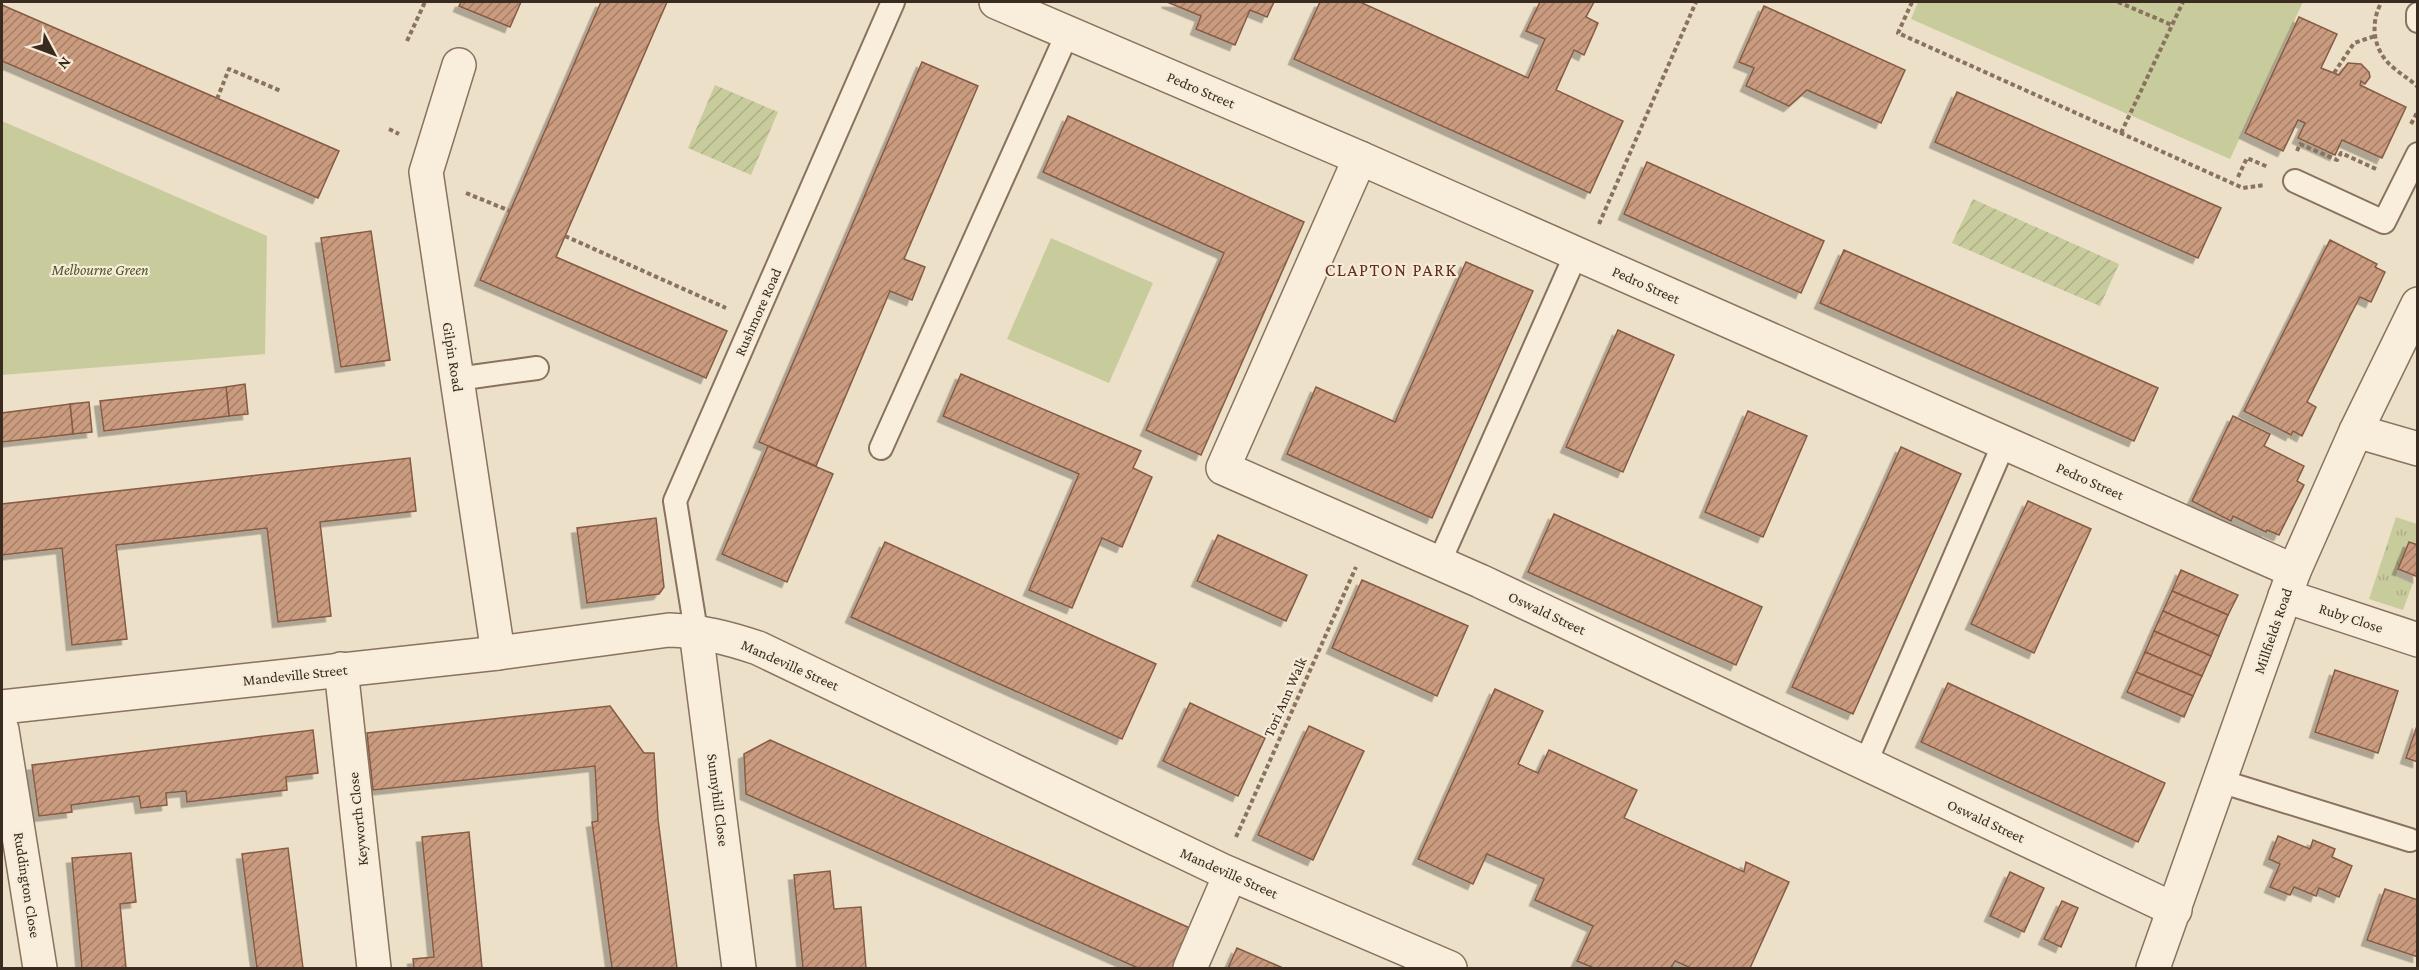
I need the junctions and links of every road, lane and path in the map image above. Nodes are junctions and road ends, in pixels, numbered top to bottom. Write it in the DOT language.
graph roads {
  1 [pos="425,2"];
  2 [pos="893,2"];
  3 [pos="996,2"];
  4 [pos="1696,2"];
  5 [pos="1912,2"];
  6 [pos="2118,2"];
  7 [pos="2183,2"];
  8 [pos="2379,5"];
  9 [pos="2418,14"];
  10 [pos="2418,21"];
  11 [pos="2172,26"];
  12 [pos="1068,32"];
  13 [pos="2375,36"];
  14 [pos="406,41"];
  15 [pos="459,64"];
  16 [pos="2334,73"];
  17 [pos="2418,87"];
  18 [pos="281,91"];
  19 [pos="217,99"];
  20 [pos="2418,111"];
  21 [pos="2408,132"];
  22 [pos="2121,133"];
  23 [pos="2296,152"];
  24 [pos="2418,154"];
  25 [pos="1360,158"];
  26 [pos="2273,169"];
  27 [pos="2377,169"];
  28 [pos="2238,177"];
  29 [pos="2295,182"];
  30 [pos="565,236"];
  31 [pos="1580,256"];
  32 [pos="2418,304"];
  33 [pos="754,321"];
  34 [pos="537,368"];
  35 [pos="457,379"];
  36 [pos="2356,431"];
  37 [pos="2004,442"];
  38 [pos="881,448"];
  39 [pos="2418,449"];
  40 [pos="1371,534"];
  41 [pos="1439,563"];
  42 [pos="2290,583"];
  43 [pos="696,631"];
  44 [pos="2418,640"];
  45 [pos="498,653"];
  46 [pos="341,669"];
  47 [pos="2,707"];
  48 [pos="2,730"];
  49 [pos="1865,764"];
  50 [pos="2220,781"];
  51 [pos="2410,840"];
  52 [pos="1226,873"];
  53 [pos="2175,910"];
  54 [pos="40,969"];
  55 [pos="374,969"];
  56 [pos="739,969"];
  57 [pos="1190,969"];
  58 [pos="1450,969"];
  59 [pos="2153,969"];
  1 -- 14 [label="path"];
  2 -- 33 [label="lane, Rushmore Road"];
  3 -- 12 [label="street, Pedro Street"];
  4 -- 31 [label="path"];
  5 -- 22 [label="path"];
  6 -- 11 [label="path"];
  7 -- 11 [label="path"];
  8 -- 13 [label="path"];
  9 -- 10 [label="lane"];
  11 -- 22 [label="path"];
  12 -- 25 [label="street, Pedro Street"];
  12 -- 38 [label="lane"];
  13 -- 16 [label="path"];
  13 -- 17 [label="path"];
  15 -- 35 [label="street, Gilpin Road"];
  18 -- 19 [label="path"];
  20 -- 21 [label="path"];
  22 -- 29 [label="path"];
  23 -- 27 [label="path"];
  24 -- 29 [label="lane"];
  25 -- 31 [label="street, Pedro Street"];
  25 -- 40 [label="street, Oswald Street"];
  26 -- 28 [label="path"];
  30 -- 33 [label="path"];
  31 -- 37 [label="street, Pedro Street"];
  31 -- 41 [label="lane"];
  32 -- 36 [label="street, Millfields Road"];
  33 -- 43 [label="lane, Rushmore Road"];
  34 -- 35 [label="lane"];
  35 -- 45 [label="street, Gilpin Road"];
  36 -- 39 [label="street"];
  36 -- 42 [label="street, Millfields Road"];
  37 -- 42 [label="street, Pedro Street"];
  37 -- 49 [label="lane"];
  40 -- 41 [label="street, Oswald Street"];
  40 -- 52 [label="path, Tori Ann Walk"];
  41 -- 49 [label="street, Oswald Street"];
  42 -- 44 [label="street, Ruby Close"];
  42 -- 50 [label="street, Millfields Road"];
  43 -- 45 [label="street, Mandeville Street"];
  43 -- 52 [label="street, Mandeville Street"];
  43 -- 56 [label="street, Sunnyhill Close"];
  45 -- 46 [label="street, Mandeville Street"];
  46 -- 47 [label="street, Mandeville Street"];
  46 -- 55 [label="street, Keyworth Close"];
  48 -- 54 [label="street, Ruddington Close"];
  49 -- 53 [label="street, Oswald Street"];
  50 -- 51 [label="lane"];
  50 -- 53 [label="street, Millfields Road"];
  52 -- 57 [label="street"];
  52 -- 58 [label="street, Mandeville Street"];
  53 -- 59 [label="street, Millfields Road"];
}
